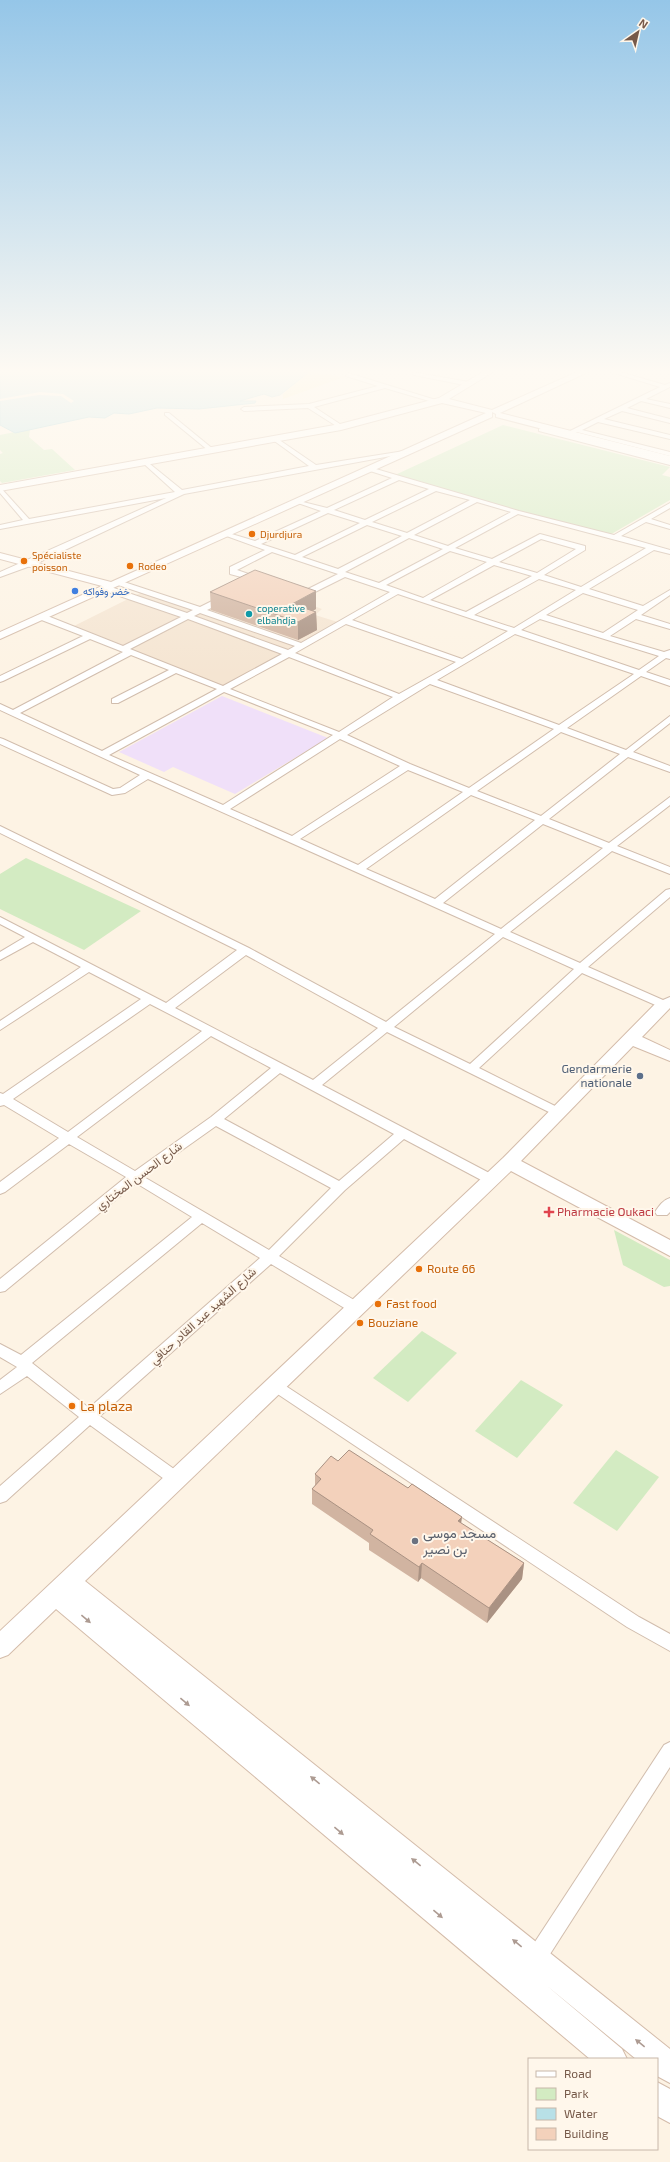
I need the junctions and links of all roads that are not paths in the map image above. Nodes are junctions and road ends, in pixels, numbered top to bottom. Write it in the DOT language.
graph roads {
  1 [pos="84,473"];
  2 [pos="158,473"];
  3 [pos="285,473"];
  4 [pos="361,473"];
  5 [pos="384,473"];
  6 [pos="399,477"];
  7 [pos="0,488"];
  8 [pos="436,488"];
  9 [pos="181,493"];
  10 [pos="476,500"];
  11 [pos="297,501"];
  12 [pos="670,505"];
  13 [pos="327,511"];
  14 [pos="517,512"];
  15 [pos="645,520"];
  16 [pos="28,522"];
  17 [pos="367,523"];
  18 [pos="0,527"];
  19 [pos="670,527"];
  20 [pos="225,534"];
  21 [pos="408,536"];
  22 [pos="615,537"];
  23 [pos="255,544"];
  24 [pos="652,547"];
  25 [pos="450,549"];
  26 [pos="271,550"];
  27 [pos="670,552"];
  28 [pos="0,556"];
  29 [pos="294,558"];
  30 [pos="492,562"];
  31 [pos="0,563"];
  32 [pos="30,563"];
  33 [pos="17,567"];
  34 [pos="341,573"];
  35 [pos="0,574"];
  36 [pos="538,576"];
  37 [pos="109,586"];
  38 [pos="379,586"];
  39 [pos="247,588"];
  40 [pos="584,590"];
  41 [pos="291,591"];
  42 [pos="396,592"];
  43 [pos="670,592"];
  44 [pos="234,593"];
  45 [pos="661,597"];
  46 [pos="423,600"];
  47 [pos="670,600"];
  48 [pos="644,609"];
  49 [pos="200,610"];
  50 [pos="42,616"];
  51 [pos="188,616"];
  52 [pos="468,616"];
  53 [pos="540,616"];
  54 [pos="635,616"];
  55 [pos="346,621"];
  56 [pos="670,628"];
  57 [pos="516,631"];
  58 [pos="0,636"];
  59 [pos="89,636"];
  60 [pos="603,637"];
  61 [pos="302,646"];
  62 [pos="127,651"];
  63 [pos="287,654"];
  64 [pos="668,654"];
  65 [pos="463,662"];
  66 [pos="176,670"];
  67 [pos="640,673"];
  68 [pos="0,679"];
  69 [pos="431,682"];
  70 [pos="670,683"];
  71 [pos="223,688"];
  72 [pos="400,697"];
  73 [pos="115,701"];
  74 [pos="0,707"];
  75 [pos="13,713"];
  76 [pos="670,719"];
  77 [pos="560,729"];
  78 [pos="340,735"];
  79 [pos="0,741"];
  80 [pos="625,753"];
  81 [pos="102,755"];
  82 [pos="407,766"];
  83 [pos="670,769"];
  84 [pos="147,775"];
  85 [pos="471,792"];
  86 [pos="670,800"];
  87 [pos="223,809"];
  88 [pos="541,820"];
  89 [pos="0,829"];
  90 [pos="292,840"];
  91 [pos="612,848"];
  92 [pos="359,869"];
  93 [pos="670,871"];
  94 [pos="670,892"];
  95 [pos="436,903"];
  96 [pos="0,920"];
  97 [pos="502,933"];
  98 [pos="33,937"];
  99 [pos="245,950"];
  100 [pos="0,957"];
  101 [pos="89,967"];
  102 [pos="581,968"];
  103 [pos="149,999"];
  104 [pos="667,1002"];
  105 [pos="167,1008"];
  106 [pos="0,1026"];
  107 [pos="388,1028"];
  108 [pos="210,1031"];
  109 [pos="633,1039"];
  110 [pos="670,1056"];
  111 [pos="280,1067"];
  112 [pos="471,1070"];
  113 [pos="314,1086"];
  114 [pos="1,1100"];
  115 [pos="558,1113"];
  116 [pos="215,1120"];
  117 [pos="403,1133"];
  118 [pos="70,1138"];
  119 [pos="509,1162"];
  120 [pos="135,1177"];
  121 [pos="490,1180"];
  122 [pos="340,1187"];
  123 [pos="0,1189"];
  124 [pos="202,1216"];
  125 [pos="670,1249"];
  126 [pos="270,1257"];
  127 [pos="0,1287"];
  128 [pos="356,1308"];
  129 [pos="0,1350"];
  130 [pos="24,1366"];
  131 [pos="275,1385"];
  132 [pos="0,1388"];
  133 [pos="90,1417"];
  134 [pos="176,1479"];
  135 [pos="0,1496"];
  136 [pos="62,1588"];
  137 [pos="670,1643"];
  138 [pos="0,1647"];
  139 [pos="670,1751"];
  140 [pos="536,1958"];
  141 [pos="611,2058"];
  142 [pos="658,2058"];
  143 [pos="658,2058"];
  144 [pos="670,2068"];
  145 [pos="658,2098"];
  146 [pos="670,2108"];
  1 -- 7 [label="main road"];
  2 -- 9 [label="street"];
  3 -- 9 [label="street"];
  4 -- 11 [label="main road"];
  5 -- 6 [label="street"];
  6 -- 8 [label="street"];
  6 -- 13 [label="street"];
  7 -- 16 [label="street"];
  8 -- 10 [label="street"];
  8 -- 17 [label="street"];
  9 -- 16 [label="street"];
  9 -- 32 [label="street"];
  10 -- 14 [label="street"];
  10 -- 21 [label="street"];
  11 -- 13 [label="street"];
  11 -- 20 [label="main road"];
  12 -- 15 [label="street"];
  13 -- 17 [label="street"];
  13 -- 23 [label="street"];
  14 -- 22 [label="street"];
  14 -- 25 [label="street"];
  15 -- 19 [label="street"];
  15 -- 22 [label="street"];
  16 -- 18 [label="street"];
  17 -- 21 [label="street"];
  17 -- 29 [label="street"];
  20 -- 23 [label="street"];
  20 -- 37 [label="main road"];
  21 -- 25 [label="street"];
  21 -- 34 [label="street"];
  22 -- 24 [label="street"];
  23 -- 26 [label="street"];
  24 -- 27 [label="street"];
  24 -- 40 [label="street"];
  25 -- 30 [label="street"];
  25 -- 38 [label="street"];
  26 -- 29 [label="street"];
  26 -- 39 [label="street"];
  28 -- 32 [label="main road"];
  29 -- 34 [label="street"];
  30 -- 36 [label="street"];
  30 -- 36 [label="street"];
  30 -- 46 [label="street"];
  31 -- 33 [label="main road"];
  32 -- 33 [label="street"];
  32 -- 37 [label="main road"];
  33 -- 35 [label="street"];
  33 -- 37 [label="main road"];
  34 -- 38 [label="street"];
  34 -- 41 [label="street"];
  36 -- 40 [label="street"];
  36 -- 52 [label="street"];
  37 -- 49 [label="street"];
  37 -- 50 [label="main road"];
  37 -- 51 [label="street"];
  38 -- 42 [label="street"];
  40 -- 48 [label="street"];
  40 -- 53 [label="street"];
  42 -- 46 [label="street"];
  42 -- 55 [label="street"];
  43 -- 45 [label="street"];
  44 -- 49 [label="street"];
  45 -- 47 [label="street"];
  45 -- 48 [label="street"];
  46 -- 52 [label="street"];
  48 -- 54 [label="street"];
  49 -- 51 [label="street"];
  49 -- 61 [label="street"];
  50 -- 58 [label="main road"];
  50 -- 59 [label="street"];
  51 -- 62 [label="street"];
  51 -- 63 [label="street"];
  52 -- 57 [label="street"];
  53 -- 57 [label="street"];
  53 -- 60 [label="street"];
  54 -- 56 [label="street"];
  54 -- 60 [label="street"];
  55 -- 61 [label="street"];
  55 -- 65 [label="street"];
  57 -- 65 [label="street"];
  57 -- 67 [label="street"];
  59 -- 62 [label="street"];
  59 -- 68 [label="street"];
  60 -- 64 [label="street"];
  61 -- 63 [label="street"];
  62 -- 66 [label="street"];
  62 -- 75 [label="street"];
  63 -- 71 [label="street"];
  63 -- 72 [label="street"];
  64 -- 67 [label="street"];
  65 -- 69 [label="street"];
  66 -- 71 [label="street"];
  66 -- 73 [label="street"];
  67 -- 70 [label="street"];
  67 -- 77 [label="street"];
  69 -- 72 [label="street"];
  69 -- 77 [label="street"];
  71 -- 78 [label="street"];
  71 -- 81 [label="street"];
  72 -- 78 [label="street"];
  74 -- 75 [label="street"];
  75 -- 81 [label="street"];
  76 -- 80 [label="street"];
  77 -- 80 [label="street"];
  77 -- 85 [label="street"];
  78 -- 82 [label="street"];
  78 -- 87 [label="street"];
  79 -- 84 [label="street"];
  80 -- 83 [label="street"];
  80 -- 88 [label="street"];
  81 -- 84 [label="street"];
  82 -- 85 [label="street"];
  82 -- 90 [label="street"];
  84 -- 87 [label="street"];
  85 -- 88 [label="street"];
  85 -- 92 [label="street"];
  86 -- 91 [label="street"];
  87 -- 90 [label="street"];
  88 -- 91 [label="street"];
  88 -- 95 [label="street"];
  89 -- 99 [label="street"];
  90 -- 92 [label="street"];
  91 -- 93 [label="street"];
  91 -- 97 [label="street"];
  92 -- 95 [label="street"];
  94 -- 102 [label="street"];
  95 -- 97 [label="street"];
  96 -- 98 [label="street"];
  97 -- 102 [label="street"];
  97 -- 107 [label="street"];
  98 -- 100 [label="street"];
  98 -- 101 [label="street"];
  99 -- 105 [label="street"];
  99 -- 107 [label="street"];
  101 -- 103 [label="street"];
  101 -- 106 [label="street"];
  102 -- 104 [label="street"];
  102 -- 112 [label="street"];
  103 -- 105 [label="street"];
  103 -- 114 [label="street"];
  104 -- 109 [label="main road"];
  105 -- 108 [label="street"];
  107 -- 112 [label="street"];
  107 -- 113 [label="street"];
  108 -- 111 [label="street"];
  108 -- 118 [label="street"];
  109 -- 110 [label="main road"];
  109 -- 115 [label="main road"];
  111 -- 113 [label="street"];
  111 -- 116 [label="street, شارع الحسن المختاري"];
  112 -- 115 [label="street"];
  113 -- 117 [label="street"];
  114 -- 118 [label="street"];
  115 -- 119 [label="main road"];
  116 -- 120 [label="street, شارع الحسن المختاري"];
  116 -- 122 [label="street"];
  117 -- 121 [label="street"];
  117 -- 122 [label="street, شارع الشهيد عبد القادر حنافي"];
  118 -- 120 [label="street"];
  118 -- 123 [label="street"];
  119 -- 121 [label="main road"];
  119 -- 125 [label="main road"];
  120 -- 124 [label="street"];
  120 -- 127 [label="street, شارع الحسن المختاري"];
  121 -- 128 [label="main road"];
  122 -- 126 [label="street, شارع الشهيد عبد القادر حنافي"];
  124 -- 126 [label="street"];
  124 -- 130 [label="street"];
  126 -- 128 [label="street"];
  126 -- 133 [label="street, شارع الشهيد عبد القادر حنافي"];
  128 -- 131 [label="main road"];
  129 -- 130 [label="street"];
  130 -- 132 [label="street"];
  130 -- 133 [label="street"];
  131 -- 134 [label="main road"];
  131 -- 137 [label="street"];
  133 -- 134 [label="street"];
  133 -- 135 [label="street, شارع الشهيد عبد القادر حنافي"];
  134 -- 136 [label="main road"];
  136 -- 138 [label="main road"];
  140 -- 136 [label="main road, one-way"];
  136 -- 141 [label="main road, one-way"];
  139 -- 140 [label="street"];
  143 -- 140 [label="main road, one-way"];
  144 -- 142 [label="main road, one-way"];
  145 -- 146 [label="main road"];
}
